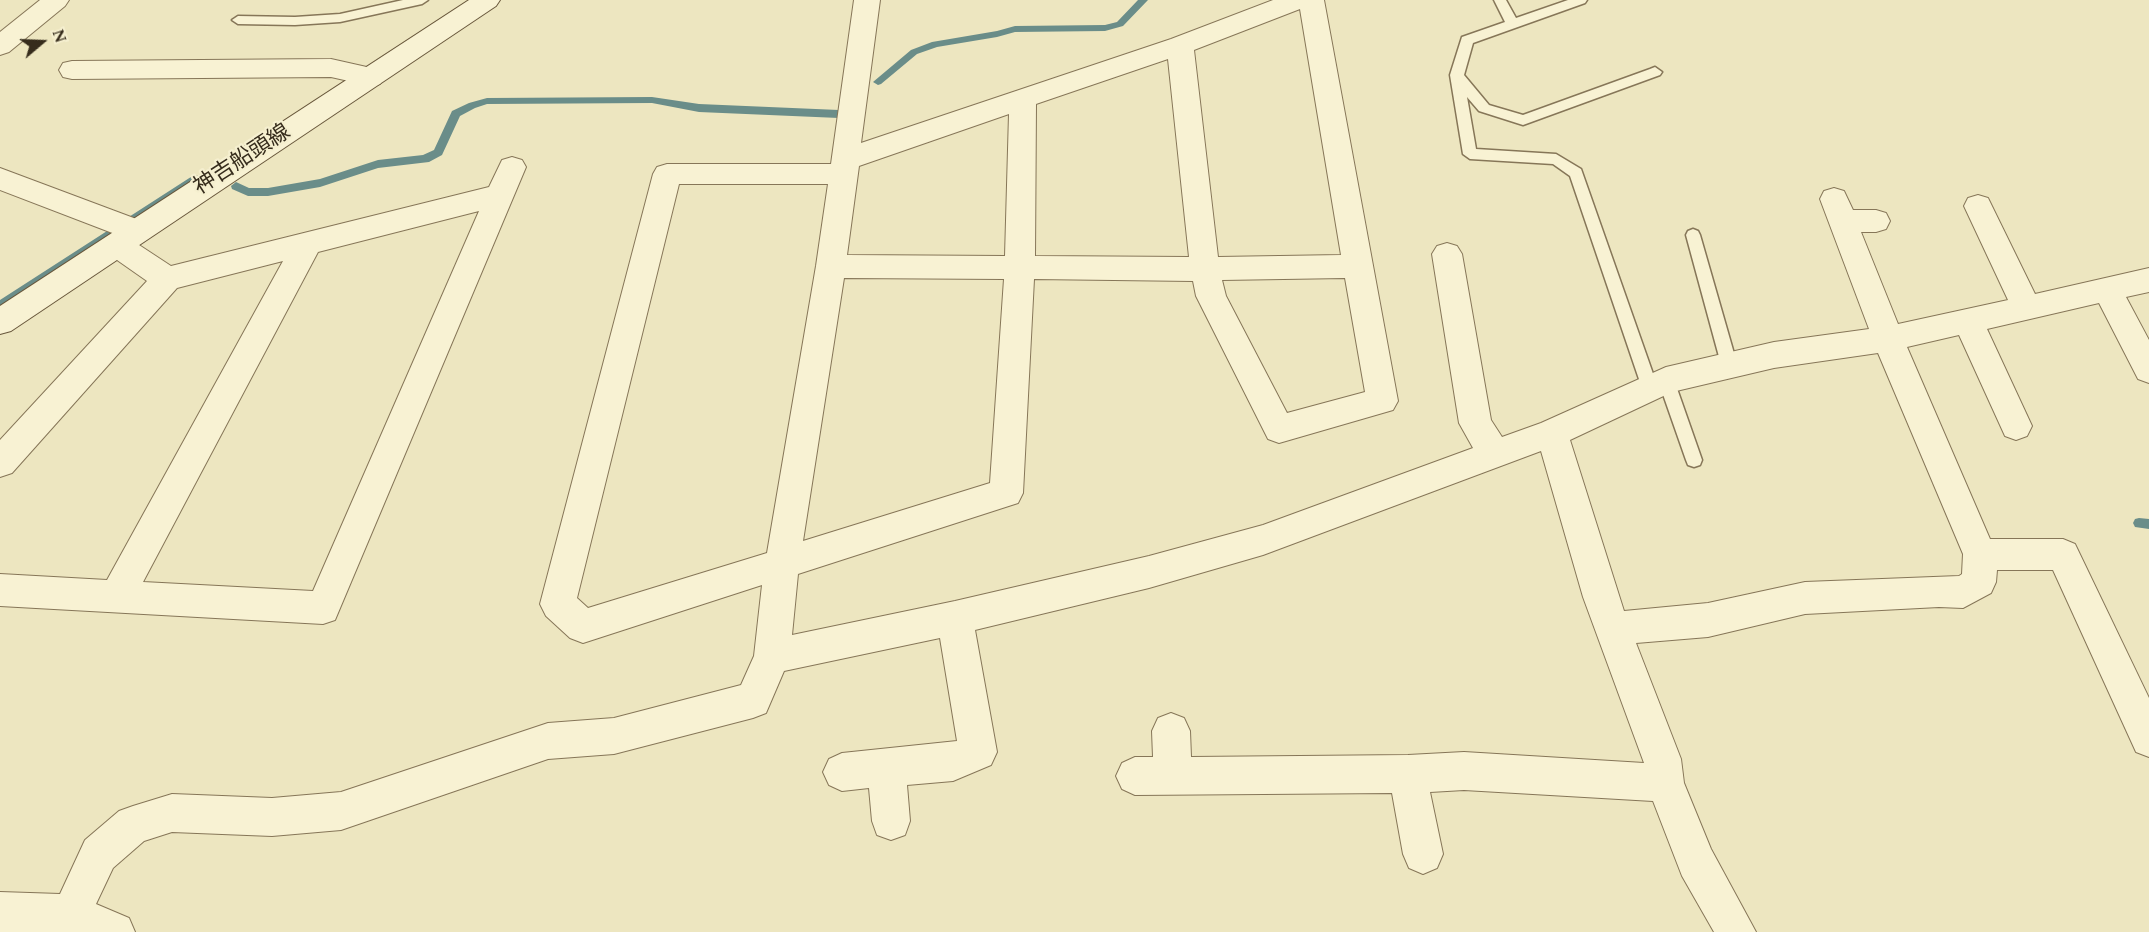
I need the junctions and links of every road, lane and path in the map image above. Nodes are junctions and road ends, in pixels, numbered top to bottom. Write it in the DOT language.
graph roads {
  1 [pos="57,0"];
  2 [pos="422,0"];
  3 [pos="487,0"];
  4 [pos="867,0"];
  5 [pos="1298,0"];
  6 [pos="1311,0"];
  7 [pos="1500,0"];
  8 [pos="1581,0"];
  9 [pos="238,21"];
  10 [pos="1512,24"];
  11 [pos="1180,45"];
  12 [pos="0,46"];
  13 [pos="72,69"];
  14 [pos="1655,72"];
  15 [pos="1456,75"];
  16 [pos="371,77"];
  17 [pos="1023,100"];
  18 [pos="845,166"];
  19 [pos="0,180"];
  20 [pos="1978,206"];
  21 [pos="1876,221"];
  22 [pos="1693,235"];
  23 [pos="127,238"];
  24 [pos="308,243"];
  25 [pos="1447,254"];
  26 [pos="831,266"];
  27 [pos="1358,266"];
  28 [pos="1020,268"];
  29 [pos="1205,269"];
  30 [pos="167,279"];
  31 [pos="2149,280"];
  32 [pos="2108,291"];
  33 [pos="2027,308"];
  34 [pos="1968,321"];
  35 [pos="0,322"];
  36 [pos="1888,339"];
  37 [pos="1729,364"];
  38 [pos="2149,370"];
  39 [pos="1658,384"];
  40 [pos="2016,426"];
  41 [pos="1552,433"];
  42 [pos="1495,454"];
  43 [pos="1694,460"];
  44 [pos="0,463"];
  45 [pos="1980,554"];
  46 [pos="782,562"];
  47 [pos="0,590"];
  48 [pos="116,597"];
  49 [pos="955,618"];
  50 [pos="1613,629"];
  51 [pos="772,656"];
  52 [pos="1171,731"];
  53 [pos="2149,739"];
  54 [pos="887,768"];
  55 [pos="842,772"];
  56 [pos="1408,774"];
  57 [pos="1135,776"];
  58 [pos="1173,776"];
  59 [pos="1665,783"];
  60 [pos="891,821"];
  61 [pos="1423,854"];
  62 [pos="0,912"];
  63 [pos="71,914"];
  64 [pos="115,932"];
  65 [pos="1736,932"];
  1 -- 12 [label="street"];
  2 -- 9 [label="lane"];
  3 -- 16 [label="street, 神吉船頭線"];
  4 -- 18 [label="street"];
  5 -- 11 [label="street"];
  6 -- 27 [label="street"];
  7 -- 10 [label="lane"];
  8 -- 10 [label="lane"];
  10 -- 15 [label="lane"];
  11 -- 17 [label="street"];
  11 -- 29 [label="street"];
  13 -- 16 [label="street"];
  14 -- 15 [label="lane"];
  15 -- 39 [label="lane"];
  16 -- 23 [label="street, 神吉船頭線"];
  17 -- 18 [label="street"];
  17 -- 28 [label="street"];
  18 -- 26 [label="street"];
  18 -- 46 [label="street"];
  19 -- 23 [label="street"];
  20 -- 33 [label="street"];
  21 -- 36 [label="street"];
  22 -- 37 [label="lane"];
  23 -- 30 [label="street"];
  23 -- 35 [label="street, 神吉船頭線"];
  24 -- 30 [label="street"];
  24 -- 48 [label="street"];
  24 -- 48 [label="street"];
  25 -- 42 [label="street"];
  26 -- 28 [label="street"];
  26 -- 46 [label="street"];
  27 -- 29 [label="street"];
  27 -- 29 [label="street"];
  28 -- 29 [label="street"];
  28 -- 46 [label="street"];
  30 -- 44 [label="street"];
  31 -- 32 [label="street"];
  32 -- 33 [label="street"];
  32 -- 38 [label="street"];
  33 -- 34 [label="street"];
  34 -- 36 [label="street"];
  34 -- 40 [label="street"];
  36 -- 37 [label="street"];
  36 -- 45 [label="street"];
  37 -- 39 [label="street"];
  39 -- 41 [label="street"];
  39 -- 43 [label="lane"];
  41 -- 42 [label="street"];
  41 -- 50 [label="street"];
  42 -- 49 [label="street"];
  45 -- 50 [label="street"];
  45 -- 53 [label="street"];
  46 -- 51 [label="street"];
  47 -- 48 [label="street"];
  49 -- 51 [label="street"];
  49 -- 54 [label="street"];
  50 -- 59 [label="street"];
  51 -- 63 [label="street"];
  52 -- 58 [label="street"];
  54 -- 55 [label="street"];
  54 -- 60 [label="street"];
  56 -- 58 [label="street"];
  56 -- 59 [label="street"];
  56 -- 61 [label="street"];
  57 -- 58 [label="street"];
  59 -- 65 [label="street"];
  62 -- 63 [label="street"];
  63 -- 64 [label="street"];
}
